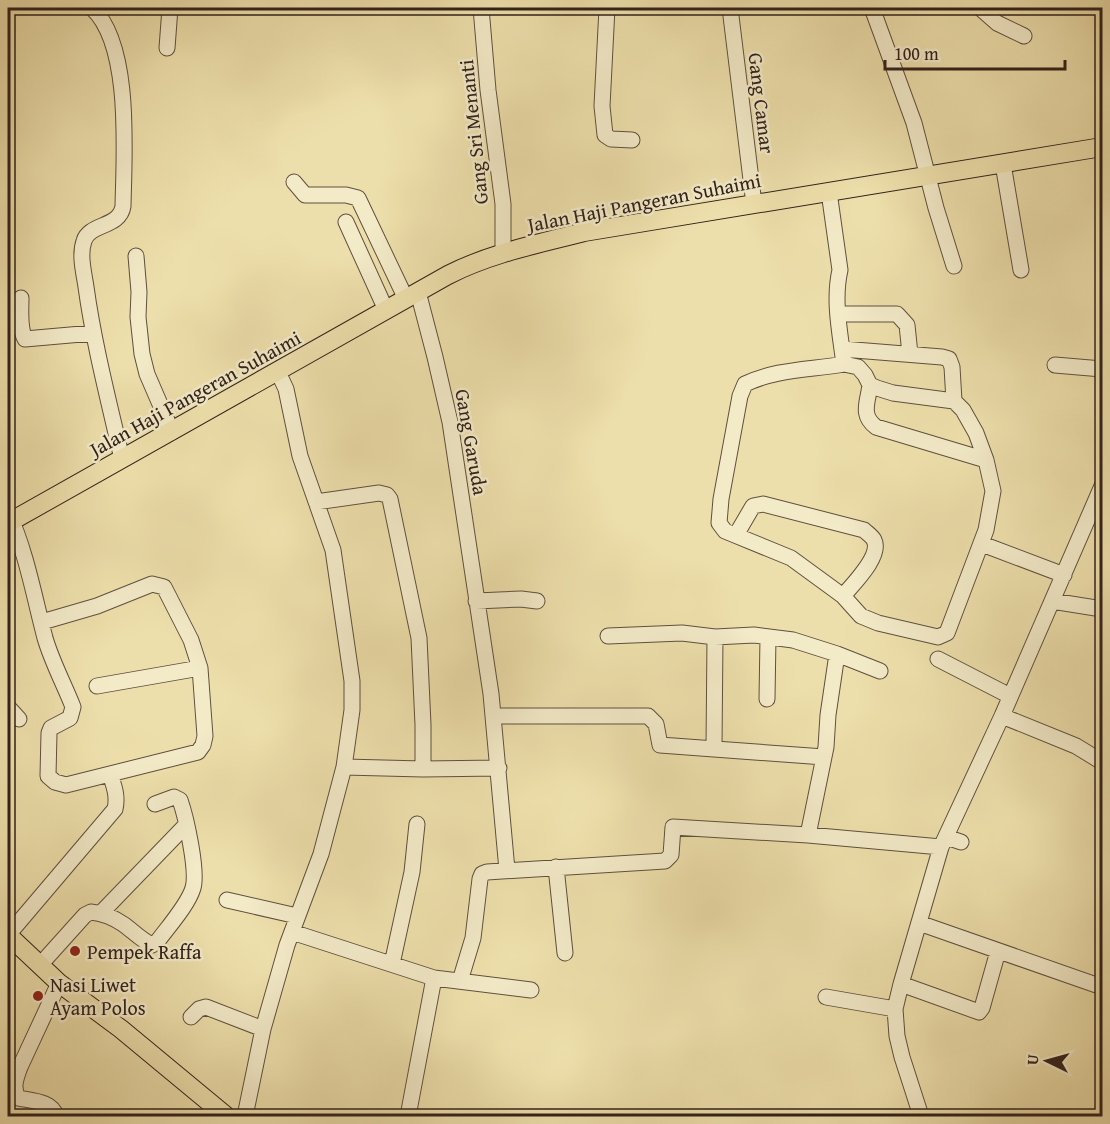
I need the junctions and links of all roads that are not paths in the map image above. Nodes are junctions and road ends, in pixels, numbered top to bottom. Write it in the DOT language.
graph roads {
  1 [pos="92,8"];
  2 [pos="170,8"];
  3 [pos="481,8"];
  4 [pos="607,8"];
  5 [pos="730,8"];
  6 [pos="872,8"];
  7 [pos="980,8"];
  8 [pos="1024,36"];
  9 [pos="167,48"];
  10 [pos="632,140"];
  11 [pos="1102,147"];
  12 [pos="1003,164"];
  13 [pos="928,176"];
  14 [pos="294,182"];
  15 [pos="825,193"];
  16 [pos="754,204"];
  17 [pos="346,222"];
  18 [pos="503,253"];
  19 [pos="136,256"];
  20 [pos="954,266"];
  21 [pos="1021,270"];
  22 [pos="412,296"];
  23 [pos="21,298"];
  24 [pos="386,310"];
  25 [pos="838,314"];
  26 [pos="93,333"];
  27 [pos="910,354"];
  28 [pos="843,356"];
  29 [pos="1055,365"];
  30 [pos="1102,369"];
  31 [pos="278,372"];
  32 [pos="870,384"];
  33 [pos="954,401"];
  34 [pos="172,432"];
  35 [pos="122,459"];
  36 [pos="986,460"];
  37 [pos="1101,492"];
  38 [pos="316,502"];
  39 [pos="9,519"];
  40 [pos="736,535"];
  41 [pos="982,544"];
  42 [pos="1064,575"];
  43 [pos="843,596"];
  44 [pos="476,601"];
  45 [pos="537,601"];
  46 [pos="1052,601"];
  47 [pos="1102,609"];
  48 [pos="42,622"];
  49 [pos="608,636"];
  50 [pos="716,637"];
  51 [pos="768,637"];
  52 [pos="837,654"];
  53 [pos="938,659"];
  54 [pos="200,668"];
  55 [pos="880,671"];
  56 [pos="97,686"];
  57 [pos="1010,696"];
  58 [pos="767,699"];
  59 [pos="8,707"];
  60 [pos="494,716"];
  61 [pos="1002,716"];
  62 [pos="19,719"];
  63 [pos="714,747"];
  64 [pos="824,757"];
  65 [pos="1102,762"];
  66 [pos="344,766"];
  67 [pos="499,768"];
  68 [pos="423,770"];
  69 [pos="110,774"];
  70 [pos="155,804"];
  71 [pos="417,824"];
  72 [pos="186,825"];
  73 [pos="808,835"];
  74 [pos="944,842"];
  75 [pos="961,842"];
  76 [pos="556,867"];
  77 [pos="507,870"];
  78 [pos="227,900"];
  79 [pos="101,913"];
  80 [pos="297,916"];
  81 [pos="919,923"];
  82 [pos="292,932"];
  83 [pos="8,935"];
  84 [pos="998,951"];
  85 [pos="565,953"];
  86 [pos="392,964"];
  87 [pos="40,965"];
  88 [pos="434,978"];
  89 [pos="460,981"];
  90 [pos="59,983"];
  91 [pos="900,984"];
  92 [pos="1102,987"];
  93 [pos="531,990"];
  94 [pos="826,997"];
  95 [pos="895,1009"];
  96 [pos="191,1017"];
  97 [pos="263,1029"];
  98 [pos="56,1116"];
  99 [pos="226,1116"];
  100 [pos="245,1116"];
  101 [pos="408,1116"];
  102 [pos="921,1116"];
  1 -- 26 [label="street"];
  2 -- 9 [label="street"];
  3 -- 18 [label="street, Gang Sri Menanti"];
  4 -- 10 [label="street"];
  5 -- 16 [label="street, Gang Camar"];
  6 -- 13 [label="street"];
  7 -- 8 [label="street"];
  11 -- 12 [label="main road, Jalan Haji Pangeran Suhaimi"];
  12 -- 13 [label="main road, Jalan Haji Pangeran Suhaimi"];
  12 -- 21 [label="street"];
  13 -- 15 [label="main road, Jalan Haji Pangeran Suhaimi"];
  13 -- 20 [label="street"];
  14 -- 22 [label="street, Gang Garuda"];
  15 -- 16 [label="main road, Jalan Haji Pangeran Suhaimi"];
  15 -- 25 [label="street"];
  16 -- 18 [label="main road, Jalan Haji Pangeran Suhaimi"];
  17 -- 24 [label="street"];
  18 -- 22 [label="main road, Jalan Haji Pangeran Suhaimi"];
  19 -- 34 [label="street"];
  22 -- 24 [label="main road, Jalan Haji Pangeran Suhaimi"];
  22 -- 44 [label="street, Gang Garuda"];
  23 -- 26 [label="street"];
  24 -- 31 [label="main road, Jalan Haji Pangeran Suhaimi"];
  25 -- 27 [label="street"];
  25 -- 28 [label="street"];
  26 -- 35 [label="street"];
  27 -- 28 [label="street"];
  27 -- 33 [label="street"];
  28 -- 32 [label="street"];
  28 -- 40 [label="street"];
  29 -- 30 [label="street"];
  31 -- 34 [label="main road, Jalan Haji Pangeran Suhaimi"];
  31 -- 38 [label="street"];
  32 -- 33 [label="street"];
  32 -- 36 [label="street"];
  33 -- 36 [label="street"];
  34 -- 35 [label="main road, Jalan Haji Pangeran Suhaimi"];
  35 -- 39 [label="main road, Jalan Haji Pangeran Suhaimi"];
  36 -- 41 [label="street"];
  37 -- 42 [label="street"];
  38 -- 66 [label="street"];
  38 -- 68 [label="street"];
  39 -- 48 [label="street"];
  40 -- 43 [label="street"];
  40 -- 43 [label="street"];
  41 -- 42 [label="street"];
  41 -- 43 [label="street"];
  42 -- 46 [label="street"];
  44 -- 45 [label="street"];
  44 -- 60 [label="street, Gang Garuda"];
  46 -- 47 [label="street"];
  46 -- 57 [label="street"];
  48 -- 54 [label="street"];
  48 -- 69 [label="street"];
  49 -- 50 [label="street"];
  50 -- 51 [label="street"];
  50 -- 63 [label="street"];
  51 -- 52 [label="street"];
  51 -- 58 [label="street"];
  52 -- 55 [label="street"];
  52 -- 64 [label="street"];
  53 -- 57 [label="street"];
  54 -- 56 [label="street"];
  54 -- 69 [label="street"];
  57 -- 61 [label="street"];
  59 -- 62 [label="street"];
  60 -- 63 [label="street"];
  60 -- 67 [label="street, Gang Garuda"];
  61 -- 65 [label="street"];
  61 -- 74 [label="street"];
  63 -- 64 [label="street"];
  64 -- 73 [label="street"];
  66 -- 68 [label="street"];
  66 -- 80 [label="street"];
  67 -- 68 [label="street"];
  67 -- 77 [label="street, Gang Garuda"];
  69 -- 83 [label="street"];
  70 -- 72 [label="street"];
  71 -- 86 [label="street"];
  72 -- 79 [label="street"];
  72 -- 79 [label="street"];
  73 -- 74 [label="street"];
  73 -- 76 [label="street"];
  74 -- 75 [label="street"];
  74 -- 81 [label="street"];
  76 -- 77 [label="street"];
  76 -- 85 [label="street"];
  77 -- 89 [label="street"];
  78 -- 80 [label="street"];
  79 -- 87 [label="street"];
  80 -- 82 [label="street"];
  81 -- 84 [label="street"];
  81 -- 91 [label="street"];
  82 -- 86 [label="street"];
  82 -- 97 [label="street"];
  83 -- 87 [label="main road"];
  84 -- 91 [label="street"];
  84 -- 92 [label="street"];
  86 -- 88 [label="street"];
  87 -- 90 [label="main road"];
  88 -- 89 [label="street"];
  88 -- 101 [label="street"];
  89 -- 93 [label="street"];
  90 -- 98 [label="street"];
  90 -- 99 [label="main road"];
  91 -- 95 [label="street"];
  94 -- 95 [label="street"];
  95 -- 102 [label="street"];
  96 -- 97 [label="street"];
  97 -- 100 [label="street"];
}
